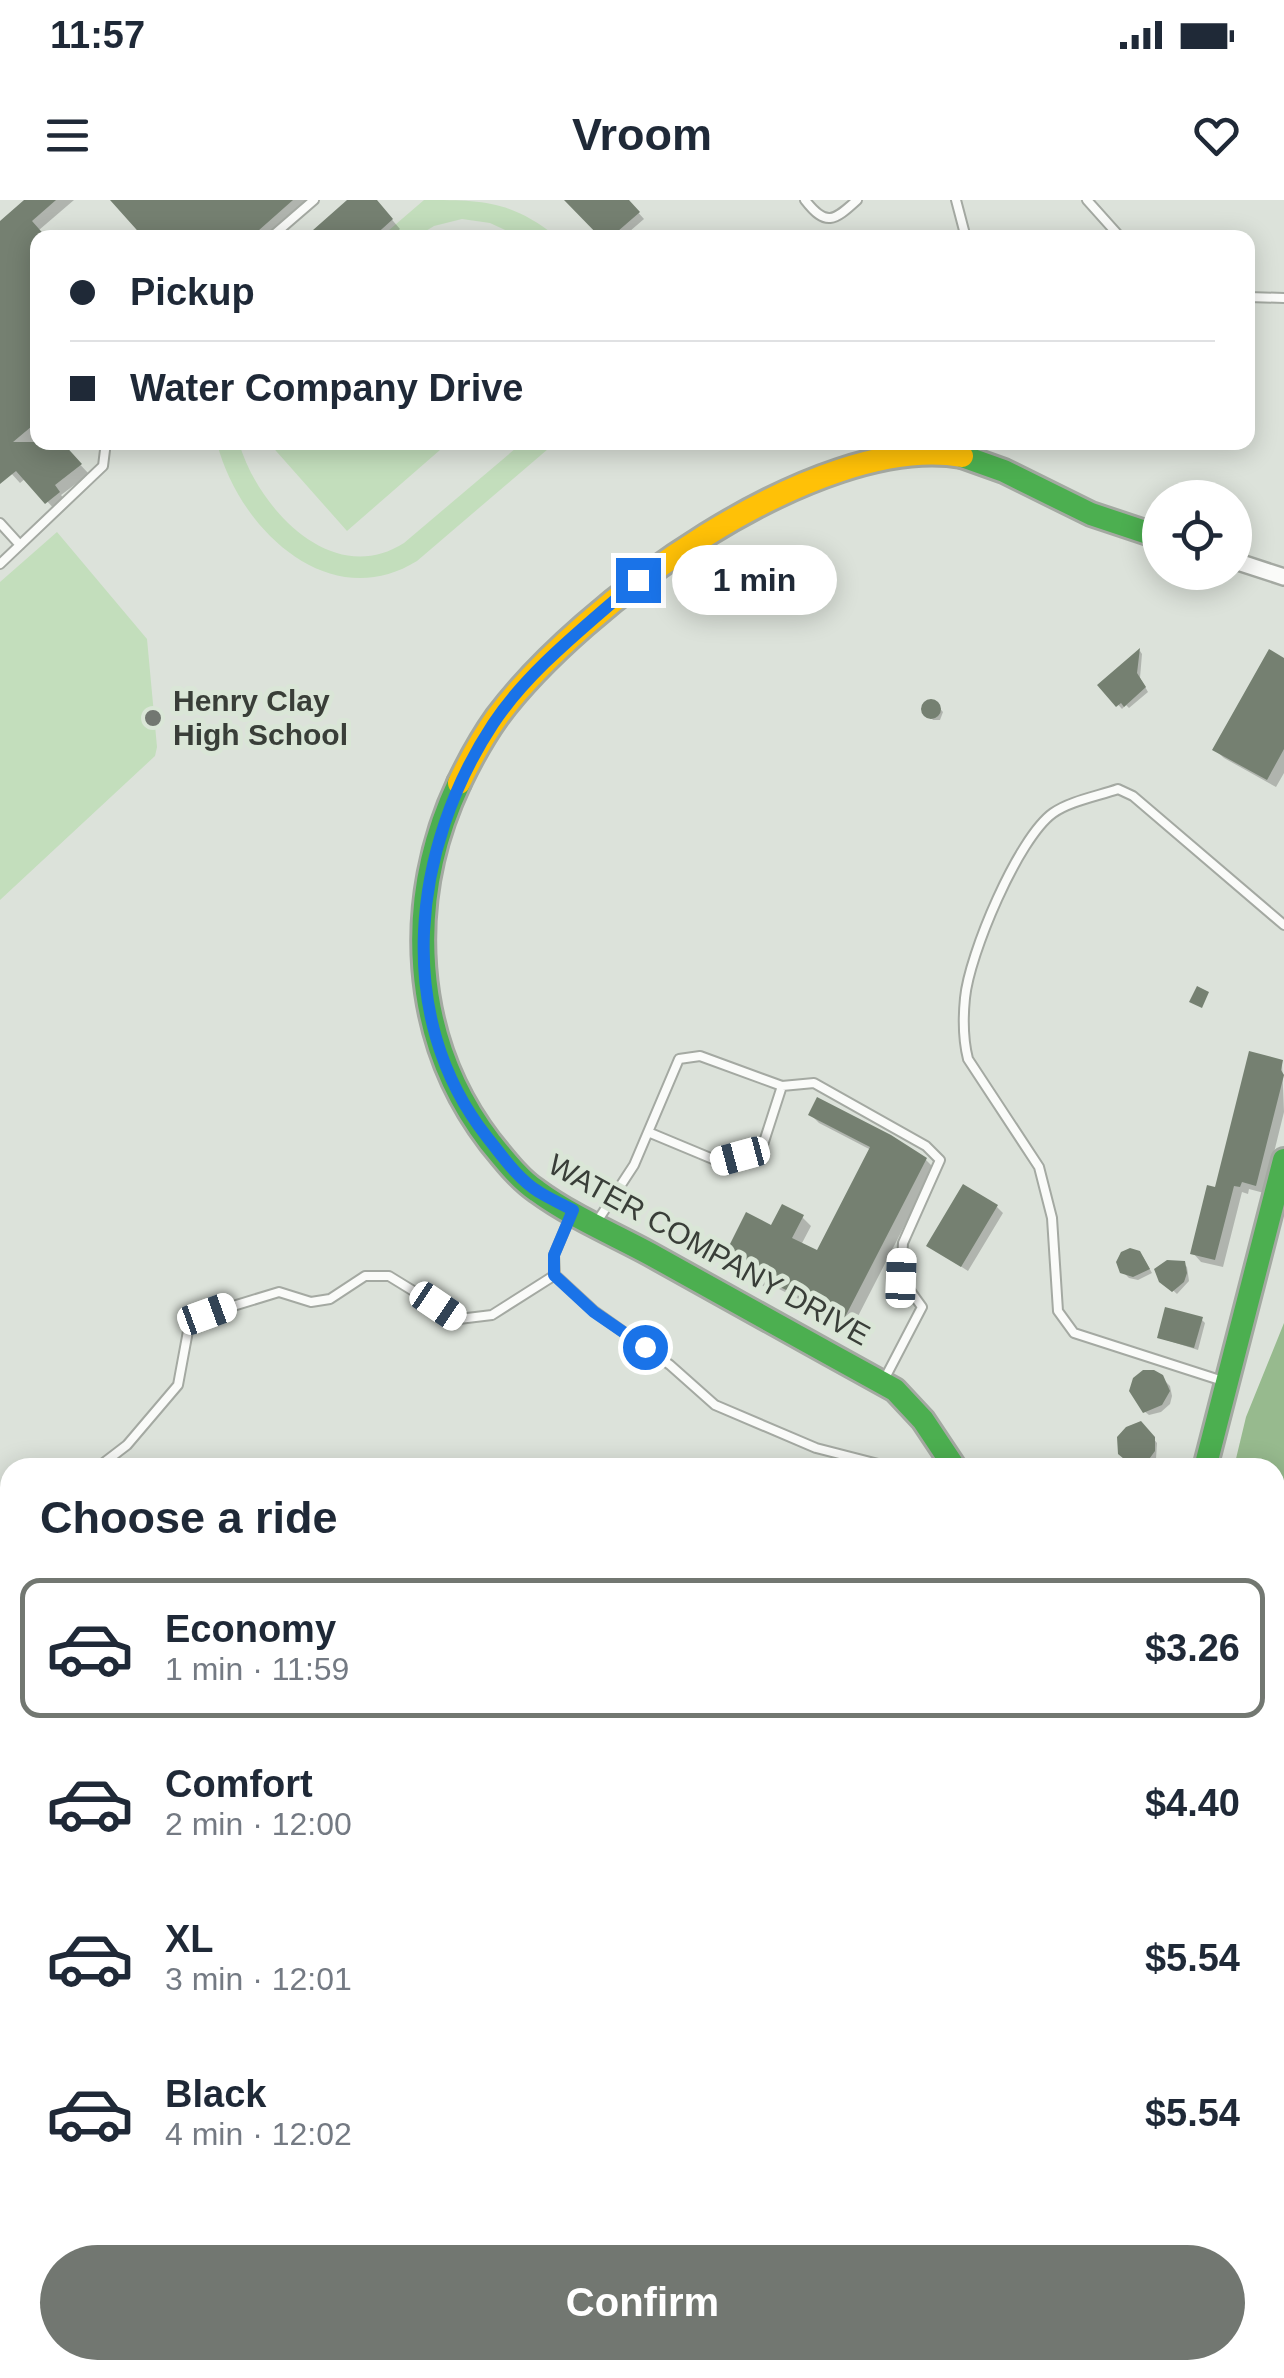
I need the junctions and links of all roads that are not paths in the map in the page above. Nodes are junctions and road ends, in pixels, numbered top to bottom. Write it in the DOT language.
graph roads {
  1 [pos="314,200"];
  2 [pos="805,200"];
  3 [pos="857,200"];
  4 [pos="956,200"];
  5 [pos="1093,202"];
  6 [pos="279,230"];
  7 [pos="964,230"];
  8 [pos="1114,230"];
  9 [pos="1255,297"];
  10 [pos="1284,298"];
  11 [pos="105,450"];
  12 [pos="894,450"];
  13 [pos="958,450"];
  14 [pos="968,450"];
  15 [pos="0,522"];
  16 [pos="1142,531"];
  17 [pos="20,546"];
  18 [pos="0,564"];
  19 [pos="1252,567"];
  20 [pos="1284,577"];
  21 [pos="1284,925"];
  22 [pos="782,1086"];
  23 [pos="648,1132"];
  24 [pos="1284,1160"];
  25 [pos="573,1210"];
  26 [pos="596,1223"];
  27 [pos="554,1275"];
  28 [pos="883,1382"];
  29 [pos="1227,1383"];
  30 [pos="110,1458"];
  31 [pos="855,1458"];
  32 [pos="948,1458"];
  33 [pos="1208,1458"];
  1 -- 6 [label="lane"];
  2 -- 3 [label="lane"];
  4 -- 7 [label="lane"];
  5 -- 8 [label="lane"];
  9 -- 10 [label="lane"];
  11 -- 17 [label="lane"];
  12 -- 13 [label="street, WATER COMPANY DRIVE"];
  12 -- 25 [label="street, WATER COMPANY DRIVE"];
  14 -- 16 [label="street, WATER COMPANY DRIVE"];
  15 -- 17 [label="lane"];
  17 -- 18 [label="lane"];
  19 -- 20 [label="street"];
  21 -- 29 [label="lane"];
  22 -- 23 [label="lane"];
  22 -- 23 [label="lane"];
  22 -- 28 [label="lane"];
  23 -- 26 [label="lane"];
  24 -- 29 [label="street"];
  25 -- 26 [label="street, WATER COMPANY DRIVE"];
  25 -- 27 [label="lane"];
  26 -- 28 [label="street, WATER COMPANY DRIVE"];
  27 -- 30 [label="lane"];
  27 -- 31 [label="lane"];
  28 -- 32 [label="street, WATER COMPANY DRIVE"];
  29 -- 33 [label="street"];
}
